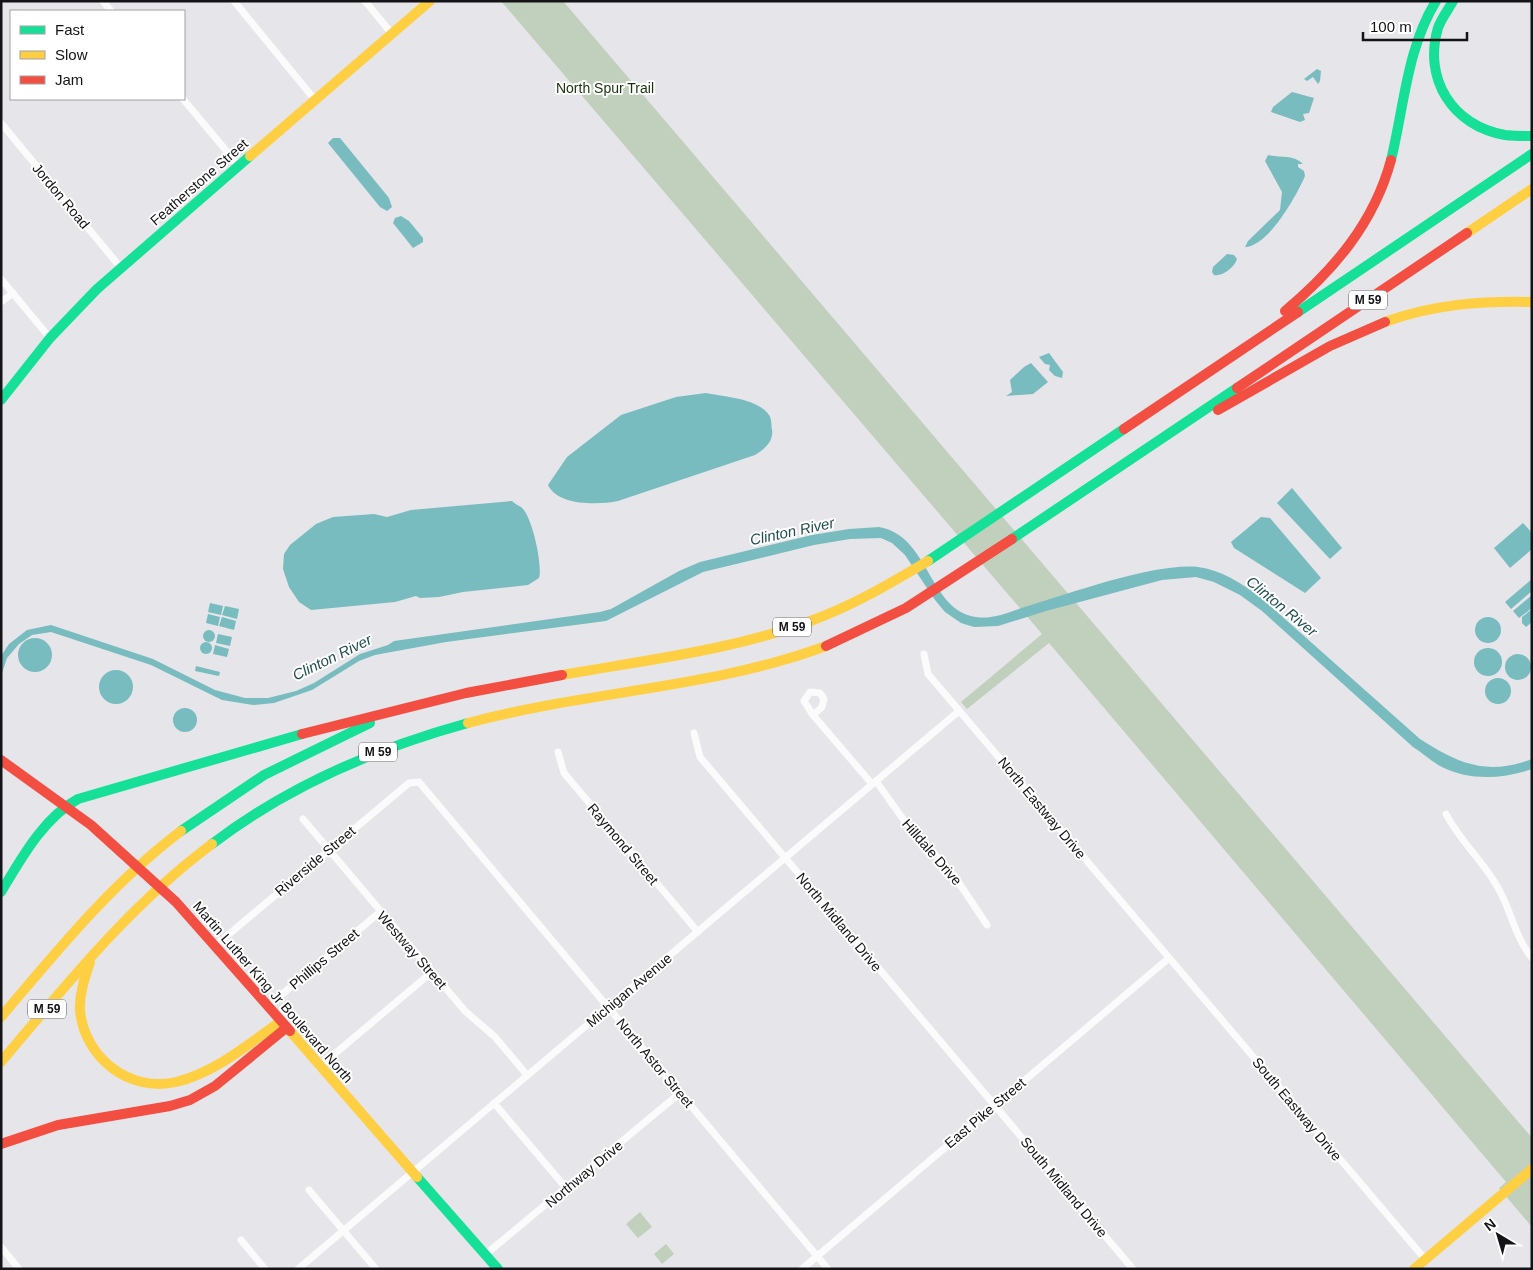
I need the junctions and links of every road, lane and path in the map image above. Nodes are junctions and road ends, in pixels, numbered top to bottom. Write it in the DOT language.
graph roads {
  1 [pos="234,1"];
  2 [pos="365,1"];
  3 [pos="430,1"];
  4 [pos="1436,1"];
  5 [pos="1452,1"];
  6 [pos="392,34"];
  7 [pos="184,100"];
  8 [pos="315,100"];
  9 [pos="1,123"];
  10 [pos="1532,136"];
  11 [pos="1532,154"];
  12 [pos="239,166"];
  13 [pos="1532,189"];
  14 [pos="120,268"];
  15 [pos="1,279"];
  16 [pos="13,293"];
  17 [pos="1,302"];
  18 [pos="1532,302"];
  19 [pos="50,338"];
  20 [pos="1218,365"];
  21 [pos="1,400"];
  22 [pos="1203,410"];
  23 [pos="924,654"];
  24 [pos="417,706"];
  25 [pos="959,711"];
  26 [pos="814,715"];
  27 [pos="694,733"];
  28 [pos="558,752"];
  29 [pos="1,760"];
  30 [pos="416,780"];
  31 [pos="874,783"];
  32 [pos="65,805"];
  33 [pos="1446,814"];
  34 [pos="303,819"];
  35 [pos="328,850"];
  36 [pos="785,858"];
  37 [pos="1,892"];
  38 [pos="380,912"];
  39 [pos="987,925"];
  40 [pos="698,932"];
  41 [pos="216,945"];
  42 [pos="92,956"];
  43 [pos="1169,958"];
  44 [pos="1532,958"];
  45 [pos="432,972"];
  46 [pos="268,1006"];
  47 [pos="608,1007"];
  48 [pos="1,1017"];
  49 [pos="283,1025"];
  50 [pos="1,1062"];
  51 [pos="319,1066"];
  52 [pos="527,1076"];
  53 [pos="680,1093"];
  54 [pos="494,1103"];
  55 [pos="995,1105"];
  56 [pos="1,1144"];
  57 [pos="1532,1169"];
  58 [pos="414,1171"];
  59 [pos="566,1188"];
  60 [pos="309,1190"];
  61 [pos="343,1230"];
  62 [pos="241,1240"];
  63 [pos="1,1247"];
  64 [pos="486,1254"];
  65 [pos="817,1256"];
  66 [pos="1425,1260"];
  67 [pos="19,1269"];
  68 [pos="265,1269"];
  69 [pos="298,1269"];
  70 [pos="376,1269"];
  71 [pos="498,1269"];
  72 [pos="802,1269"];
  73 [pos="828,1269"];
  74 [pos="1134,1269"];
  75 [pos="1414,1269"];
  1 -- 8 [label="street"];
  2 -- 6 [label="street"];
  3 -- 6 [label="main road, Featherstone Street"];
  4 -- 20 [label="main road"];
  5 -- 10 [label="main road"];
  6 -- 8 [label="main road, Featherstone Street"];
  7 -- 12 [label="street"];
  8 -- 12 [label="main road, Featherstone Street"];
  9 -- 14 [label="street, Jordon Road"];
  11 -- 20 [label="main road, M 59"];
  12 -- 14 [label="main road, Featherstone Street"];
  13 -- 22 [label="main road, M 59"];
  14 -- 19 [label="main road, Featherstone Street"];
  15 -- 16 [label="street"];
  16 -- 17 [label="street"];
  16 -- 19 [label="street"];
  18 -- 22 [label="main road"];
  19 -- 21 [label="main road, Featherstone Street"];
  20 -- 24 [label="main road, M 59"];
  22 -- 42 [label="main road, M 59"];
  23 -- 25 [label="street, North Eastway Drive"];
  24 -- 32 [label="main road"];
  24 -- 48 [label="main road, M 59"];
  25 -- 31 [label="street, Michigan Avenue"];
  25 -- 43 [label="street, North Eastway Drive"];
  26 -- 31 [label="street, Hilldale Drive"];
  27 -- 36 [label="street, North Midland Drive"];
  28 -- 40 [label="street, Raymond Street"];
  29 -- 32 [label="main road, Martin Luther King Jr Boulevard North"];
  30 -- 35 [label="street, Riverside Street"];
  30 -- 47 [label="street, North Astor Street"];
  31 -- 36 [label="street, Michigan Avenue"];
  31 -- 39 [label="street, Hilldale Drive"];
  32 -- 37 [label="main road"];
  32 -- 41 [label="main road, Martin Luther King Jr Boulevard North"];
  33 -- 44 [label="street"];
  34 -- 35 [label="street, Westway Street"];
  35 -- 38 [label="street, Westway Street"];
  35 -- 41 [label="street, Riverside Street"];
  36 -- 40 [label="street, Michigan Avenue"];
  36 -- 55 [label="street, North Midland Drive"];
  38 -- 45 [label="street, Westway Street"];
  38 -- 46 [label="street, Phillips Street"];
  40 -- 47 [label="street, Michigan Avenue"];
  41 -- 46 [label="main road, Martin Luther King Jr Boulevard North"];
  42 -- 49 [label="main road"];
  42 -- 50 [label="main road, M 59"];
  43 -- 55 [label="street, East Pike Street"];
  43 -- 66 [label="street, South Eastway Drive"];
  45 -- 51 [label="street"];
  45 -- 52 [label="street, Westway Street"];
  46 -- 49 [label="main road, Martin Luther King Jr Boulevard North"];
  47 -- 52 [label="street, Michigan Avenue"];
  47 -- 53 [label="street, North Astor Street"];
  49 -- 51 [label="main road, Martin Luther King Jr Boulevard North"];
  49 -- 56 [label="main road"];
  51 -- 58 [label="main road, Martin Luther King Jr Boulevard North"];
  52 -- 54 [label="street, Michigan Avenue"];
  53 -- 59 [label="street, Northway Drive"];
  53 -- 65 [label="street, North Astor Street"];
  54 -- 58 [label="street, Michigan Avenue"];
  54 -- 59 [label="street"];
  55 -- 65 [label="street, East Pike Street"];
  55 -- 74 [label="street, South Midland Drive"];
  57 -- 66 [label="main road"];
  58 -- 61 [label="street, Michigan Avenue"];
  58 -- 64 [label="main road, Martin Luther King Jr Boulevard North"];
  59 -- 64 [label="street, Northway Drive"];
  60 -- 61 [label="street"];
  61 -- 69 [label="street, Michigan Avenue"];
  61 -- 70 [label="street"];
  62 -- 68 [label="street"];
  63 -- 67 [label="street"];
  64 -- 71 [label="main road, Martin Luther King Jr Boulevard North"];
  65 -- 72 [label="street, East Pike Street"];
  65 -- 73 [label="street, North Astor Street"];
  66 -- 75 [label="main road"];
}
